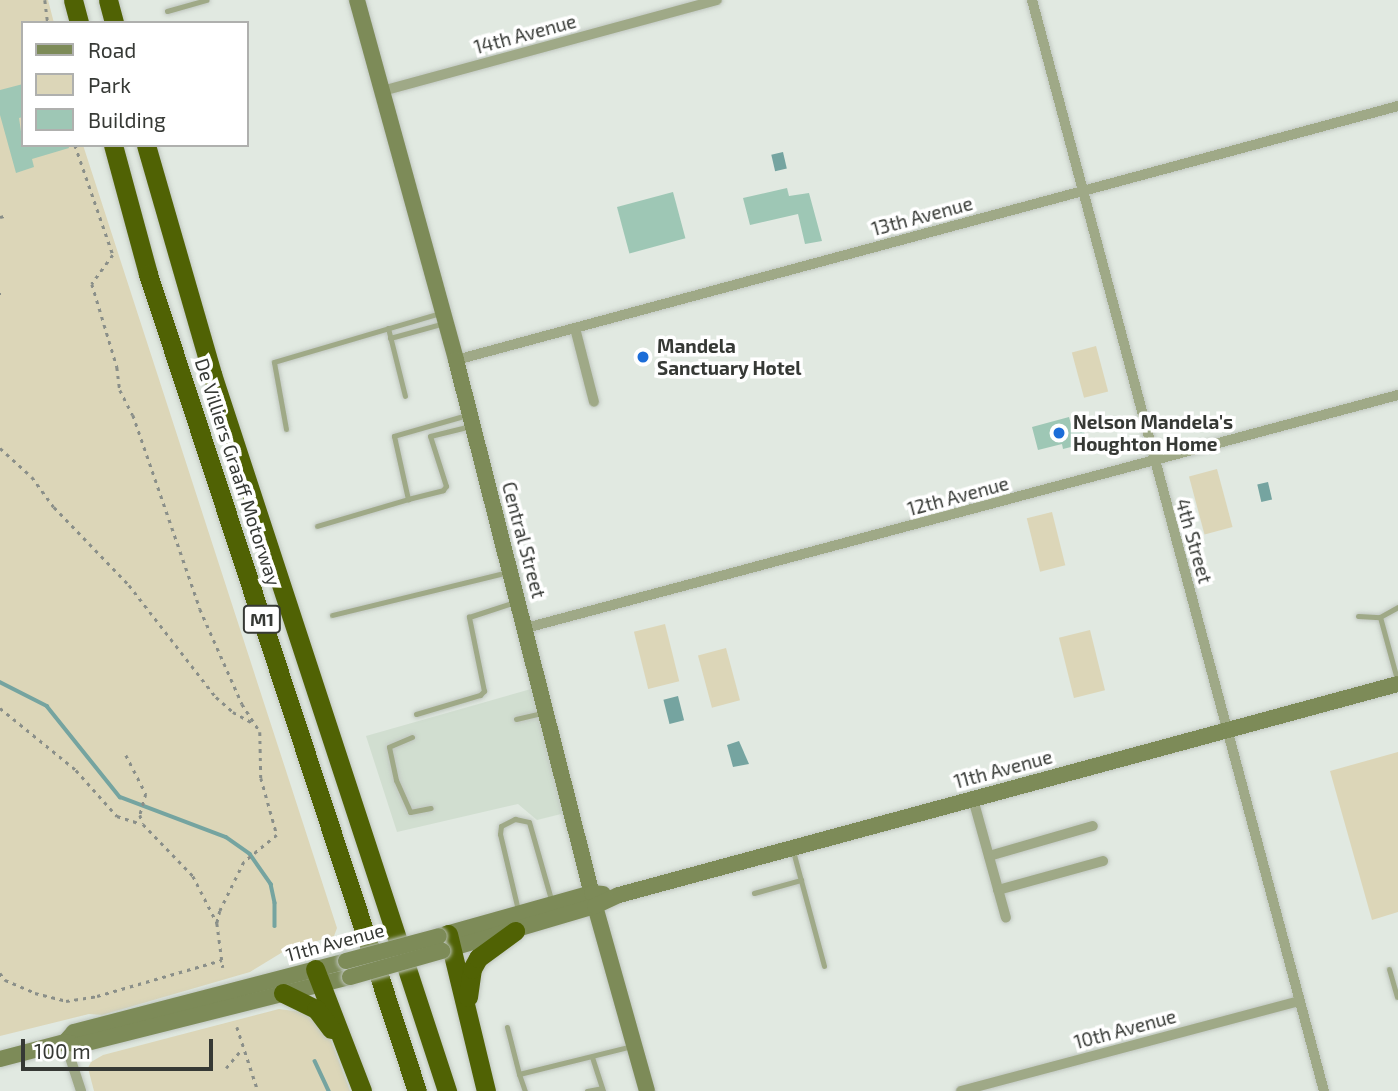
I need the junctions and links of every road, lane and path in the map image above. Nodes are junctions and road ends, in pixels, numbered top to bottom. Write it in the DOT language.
graph roads {
  1 [pos="45,0"];
  2 [pos="73,0"];
  3 [pos="108,0"];
  4 [pos="206,0"];
  5 [pos="358,0"];
  6 [pos="718,0"];
  7 [pos="1032,0"];
  8 [pos="167,11"];
  9 [pos="48,21"];
  10 [pos="78,21"];
  11 [pos="113,21"];
  12 [pos="382,91"];
  13 [pos="1398,106"];
  14 [pos="76,147"];
  15 [pos="114,147"];
  16 [pos="147,147"];
  17 [pos="1083,191"];
  18 [pos="8,215"];
  19 [pos="0,218"];
  20 [pos="444,318"];
  21 [pos="388,328"];
  22 [pos="575,328"];
  23 [pos="390,338"];
  24 [pos="456,360"];
  25 [pos="1398,395"];
  26 [pos="405,396"];
  27 [pos="594,402"];
  28 [pos="471,420"];
  29 [pos="427,424"];
  30 [pos="286,429"];
  31 [pos="430,436"];
  32 [pos="0,447"];
  33 [pos="1154,462"];
  34 [pos="408,499"];
  35 [pos="317,526"];
  36 [pos="511,572"];
  37 [pos="519,601"];
  38 [pos="1398,607"];
  39 [pos="332,615"];
  40 [pos="1359,616"];
  41 [pos="1380,617"];
  42 [pos="526,628"];
  43 [pos="1398,684"];
  44 [pos="0,708"];
  45 [pos="545,712"];
  46 [pos="416,714"];
  47 [pos="516,719"];
  48 [pos="253,723"];
  49 [pos="1228,729"];
  50 [pos="411,737"];
  51 [pos="126,755"];
  52 [pos="973,799"];
  53 [pos="431,808"];
  54 [pos="143,824"];
  55 [pos="1093,826"];
  56 [pos="792,848"];
  57 [pos="989,856"];
  58 [pos="1103,861"];
  59 [pos="801,880"];
  60 [pos="998,890"];
  61 [pos="754,893"];
  62 [pos="594,900"];
  63 [pos="552,904"];
  64 [pos="1006,918"];
  65 [pos="517,922"];
  66 [pos="217,923"];
  67 [pos="445,942"];
  68 [pos="222,960"];
  69 [pos="824,966"];
  70 [pos="223,968"];
  71 [pos="1389,969"];
  72 [pos="0,973"];
  73 [pos="318,977"];
  74 [pos="283,993"];
  75 [pos="1396,997"];
  76 [pos="1299,1001"];
  77 [pos="467,1011"];
  78 [pos="237,1027"];
  79 [pos="507,1027"];
  80 [pos="65,1042"];
  81 [pos="635,1045"];
  82 [pos="243,1048"];
  83 [pos="592,1057"];
  84 [pos="0,1059"];
  85 [pos="352,1067"];
  86 [pos="226,1068"];
  87 [pos="519,1074"];
  88 [pos="602,1089"];
  89 [pos="81,1091"];
  90 [pos="258,1091"];
  91 [pos="362,1091"];
  92 [pos="417,1091"];
  93 [pos="447,1091"];
  94 [pos="486,1091"];
  95 [pos="525,1091"];
  96 [pos="587,1091"];
  97 [pos="647,1091"];
  98 [pos="961,1091"];
  99 [pos="1324,1091"];
  1 -- 9 [label="path"];
  2 -- 10 [label="highway"];
  3 -- 11 [label="highway"];
  4 -- 8 [label="lane"];
  5 -- 12 [label="main road, Central Street"];
  6 -- 12 [label="street, 14th Avenue"];
  7 -- 17 [label="street, 4th Street"];
  12 -- 20 [label="main road, Central Street"];
  13 -- 17 [label="street, 13th Avenue"];
  14 -- 48 [label="path"];
  15 -- 92 [label="highway, De Villiers Graaff Motorway / M1"];
  16 -- 93 [label="highway, M1"];
  17 -- 22 [label="street, 13th Avenue"];
  17 -- 33 [label="street, 4th Street"];
  18 -- 19 [label="path"];
  20 -- 21 [label="lane"];
  20 -- 23 [label="lane"];
  20 -- 24 [label="main road, Central Street"];
  21 -- 23 [label="lane"];
  21 -- 30 [label="lane"];
  22 -- 24 [label="street, 13th Avenue"];
  22 -- 27 [label="street"];
  23 -- 26 [label="lane"];
  24 -- 28 [label="main road, Central Street"];
  25 -- 33 [label="street, 12th Avenue"];
  28 -- 29 [label="lane"];
  28 -- 31 [label="lane"];
  28 -- 36 [label="main road, Central Street"];
  29 -- 31 [label="lane"];
  29 -- 34 [label="lane"];
  31 -- 34 [label="lane"];
  32 -- 48 [label="path"];
  33 -- 42 [label="street, 12th Avenue"];
  33 -- 49 [label="street, 4th Street"];
  34 -- 35 [label="lane"];
  36 -- 37 [label="main road, Central Street"];
  36 -- 39 [label="lane"];
  37 -- 42 [label="main road, Central Street"];
  37 -- 46 [label="lane"];
  38 -- 41 [label="lane"];
  40 -- 41 [label="lane"];
  41 -- 43 [label="lane"];
  42 -- 45 [label="main road, Central Street"];
  43 -- 49 [label="main road, 11th Avenue"];
  44 -- 54 [label="path"];
  45 -- 47 [label="lane"];
  45 -- 62 [label="main road, Central Street"];
  48 -- 66 [label="path"];
  49 -- 52 [label="main road, 11th Avenue"];
  49 -- 76 [label="street, 4th Street"];
  50 -- 53 [label="lane"];
  51 -- 54 [label="path"];
  52 -- 56 [label="main road, 11th Avenue"];
  52 -- 57 [label="street"];
  54 -- 66 [label="path"];
  55 -- 57 [label="street"];
  56 -- 59 [label="lane"];
  56 -- 62 [label="main road, 11th Avenue"];
  57 -- 60 [label="street"];
  58 -- 60 [label="street"];
  59 -- 61 [label="lane"];
  59 -- 69 [label="lane"];
  60 -- 64 [label="street"];
  62 -- 63 [label="main road, 11th Avenue"];
  62 -- 65 [label="main road, 11th Avenue"];
  62 -- 81 [label="main road, Central Street"];
  63 -- 65 [label="main road, 11th Avenue"];
  63 -- 65 [label="lane"];
  65 -- 67 [label="main road, 11th Avenue"];
  65 -- 77 [label="highway"];
  66 -- 68 [label="path"];
  67 -- 73 [label="main road, 11th Avenue, bridge"];
  67 -- 77 [label="highway"];
  68 -- 70 [label="path"];
  68 -- 72 [label="path"];
  71 -- 75 [label="lane"];
  73 -- 74 [label="main road, 11th Avenue"];
  73 -- 80 [label="main road, 11th Avenue"];
  73 -- 85 [label="highway"];
  74 -- 80 [label="main road, 11th Avenue"];
  74 -- 85 [label="highway"];
  76 -- 98 [label="street, 10th Avenue"];
  76 -- 99 [label="street, 4th Street"];
  77 -- 94 [label="highway"];
  78 -- 82 [label="path"];
  79 -- 87 [label="lane"];
  80 -- 84 [label="main road, 11th Avenue"];
  80 -- 89 [label="street"];
  81 -- 83 [label="lane"];
  81 -- 97 [label="main road, Central Street"];
  82 -- 86 [label="path"];
  82 -- 90 [label="path"];
  83 -- 87 [label="lane"];
  83 -- 88 [label="lane"];
  85 -- 91 [label="highway"];
  87 -- 95 [label="lane"];
  88 -- 96 [label="lane"];
}
